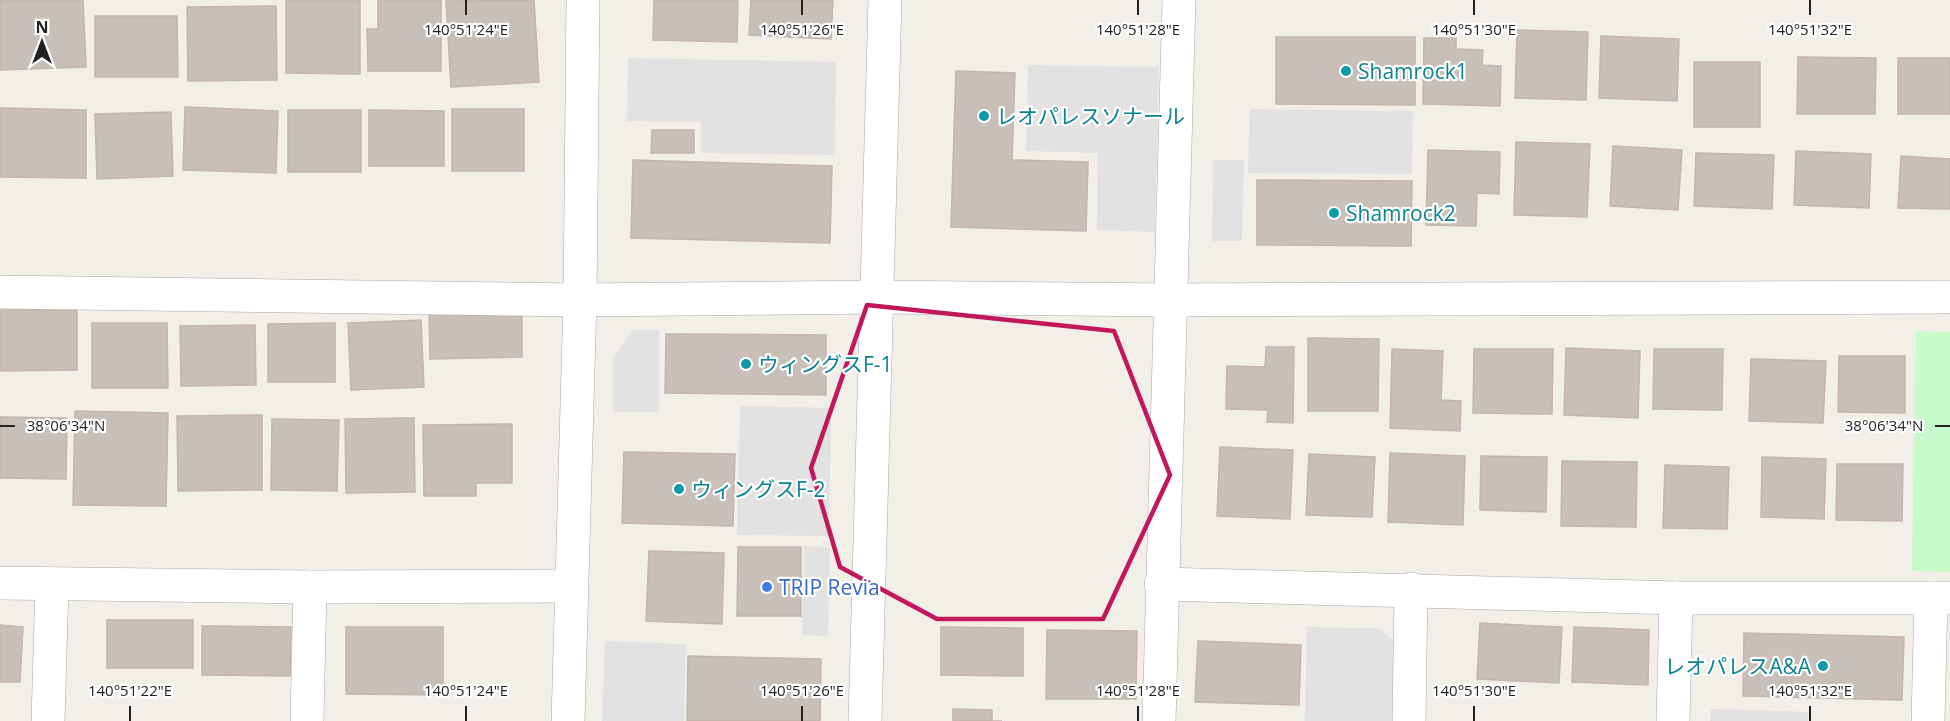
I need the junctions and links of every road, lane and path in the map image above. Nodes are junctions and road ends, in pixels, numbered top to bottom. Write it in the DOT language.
graph roads {
  1 [pos="583,0"];
  2 [pos="885,0"];
  3 [pos="1179,0"];
  4 [pos="0,292"];
  5 [pos="878,297"];
  6 [pos="1950,297"];
  7 [pos="580,300"];
  8 [pos="1172,300"];
  9 [pos="0,583"];
  10 [pos="52,584"];
  11 [pos="1161,584"];
  12 [pos="572,586"];
  13 [pos="310,587"];
  14 [pos="1411,589"];
  15 [pos="1676,598"];
  16 [pos="1940,598"];
  17 [pos="48,721"];
  18 [pos="307,721"];
  19 [pos="568,721"];
  20 [pos="865,721"];
  21 [pos="1159,721"];
  22 [pos="1409,721"];
  23 [pos="1673,721"];
  24 [pos="1928,721"];
  1 -- 7 [label="street"];
  2 -- 5 [label="street"];
  3 -- 8 [label="street"];
  4 -- 7 [label="street"];
  5 -- 7 [label="street"];
  5 -- 8 [label="street"];
  5 -- 20 [label="street"];
  6 -- 8 [label="street"];
  7 -- 12 [label="street"];
  8 -- 11 [label="street"];
  9 -- 10 [label="street"];
  10 -- 13 [label="street"];
  10 -- 17 [label="street"];
  11 -- 14 [label="street"];
  11 -- 21 [label="street"];
  12 -- 13 [label="street"];
  12 -- 19 [label="street"];
  13 -- 18 [label="street"];
  14 -- 15 [label="street"];
  14 -- 22 [label="street"];
  15 -- 16 [label="street"];
  15 -- 23 [label="street"];
  16 -- 24 [label="street"];
}
